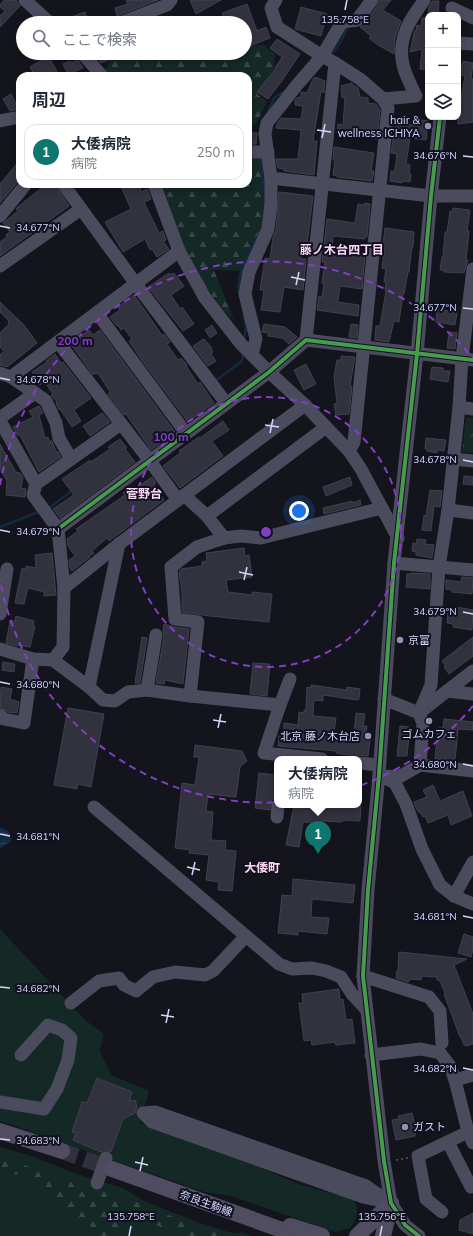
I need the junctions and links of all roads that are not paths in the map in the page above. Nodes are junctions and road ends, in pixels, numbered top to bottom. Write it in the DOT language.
graph roads {
  1 [pos="25,0"];
  2 [pos="171,0"];
  3 [pos="276,0"];
  4 [pos="372,0"];
  5 [pos="424,0"];
  6 [pos="452,8"];
  7 [pos="42,16"];
  8 [pos="138,16"];
  9 [pos="473,18"];
  10 [pos="461,44"];
  11 [pos="473,44"];
  12 [pos="322,56"];
  13 [pos="88,60"];
  14 [pos="335,62"];
  15 [pos="99,72"];
  16 [pos="383,98"];
  17 [pos="16,118"];
  18 [pos="440,120"];
  19 [pos="0,121"];
  20 [pos="259,152"];
  21 [pos="271,178"];
  22 [pos="322,185"];
  23 [pos="23,188"];
  24 [pos="66,188"];
  25 [pos="155,188"];
  26 [pos="380,191"];
  27 [pos="431,196"];
  28 [pos="473,196"];
  29 [pos="81,209"];
  30 [pos="0,216"];
  31 [pos="179,251"];
  32 [pos="0,266"];
  33 [pos="473,269"];
  34 [pos="136,284"];
  35 [pos="471,307"];
  36 [pos="97,313"];
  37 [pos="306,340"];
  38 [pos="58,342"];
  39 [pos="364,346"];
  40 [pos="417,354"];
  41 [pos="252,355"];
  42 [pos="468,359"];
  43 [pos="269,372"];
  44 [pos="6,375"];
  45 [pos="35,393"];
  46 [pos="226,404"];
  47 [pos="305,406"];
  48 [pos="459,407"];
  49 [pos="473,409"];
  50 [pos="0,418"];
  51 [pos="0,421"];
  52 [pos="121,424"];
  53 [pos="326,426"];
  54 [pos="186,433"];
  55 [pos="349,451"];
  56 [pos="453,459"];
  57 [pos="71,460"];
  58 [pos="473,461"];
  59 [pos="150,462"];
  60 [pos="36,484"];
  61 [pos="181,498"];
  62 [pos="382,508"];
  63 [pos="448,510"];
  64 [pos="473,513"];
  65 [pos="207,516"];
  66 [pos="58,530"];
  67 [pos="224,538"];
  68 [pos="398,538"];
  69 [pos="119,544"];
  70 [pos="394,563"];
  71 [pos="439,567"];
  72 [pos="7,570"];
  73 [pos="473,570"];
  74 [pos="64,588"];
  75 [pos="0,614"];
  76 [pos="156,635"];
  77 [pos="0,649"];
  78 [pos="33,659"];
  79 [pos="53,660"];
  80 [pos="473,671"];
  81 [pos="290,679"];
  82 [pos="89,687"];
  83 [pos="147,690"];
  84 [pos="447,691"];
  85 [pos="473,694"];
  86 [pos="190,696"];
  87 [pos="384,699"];
  88 [pos="280,705"];
  89 [pos="419,713"];
  90 [pos="0,715"];
  91 [pos="279,756"];
  92 [pos="362,764"];
  93 [pos="420,765"];
  94 [pos="379,770"];
  95 [pos="470,770"];
  96 [pos="473,783"];
  97 [pos="94,807"];
  98 [pos="473,862"];
  99 [pos="454,896"];
  100 [pos="473,904"];
  101 [pos="246,936"];
  102 [pos="363,976"];
  103 [pos="71,1003"];
  104 [pos="366,1009"];
  105 [pos="442,1043"];
  106 [pos="21,1055"];
  107 [pos="371,1055"];
  108 [pos="473,1075"];
  109 [pos="455,1080"];
  110 [pos="0,1102"];
  111 [pos="0,1131"];
  112 [pos="470,1137"];
  113 [pos="0,1142"];
  114 [pos="448,1142"];
  115 [pos="471,1187"];
  116 [pos="391,1203"];
  117 [pos="215,1206"];
  118 [pos="442,1212"];
  119 [pos="270,1236"];
  120 [pos="299,1236"];
  121 [pos="322,1236"];
  122 [pos="357,1236"];
  123 [pos="383,1236"];
  124 [pos="420,1236"];
  1 -- 7 [label="street"];
  2 -- 8 [label="street"];
  3 -- 12 [label="street"];
  4 -- 12 [label="street"];
  5 -- 16 [label="street"];
  6 -- 9 [label="street"];
  10 -- 11 [label="street"];
  12 -- 14 [label="street"];
  12 -- 20 [label="street"];
  13 -- 15 [label="street"];
  14 -- 16 [label="street"];
  14 -- 22 [label="street"];
  16 -- 26 [label="street"];
  17 -- 19 [label="street"];
  18 -- 27 [label="street"];
  20 -- 21 [label="street"];
  21 -- 22 [label="street"];
  21 -- 41 [label="street"];
  22 -- 26 [label="street"];
  22 -- 37 [label="street"];
  23 -- 30 [label="street"];
  24 -- 29 [label="street"];
  25 -- 31 [label="street"];
  26 -- 27 [label="street"];
  26 -- 39 [label="street"];
  27 -- 28 [label="street"];
  27 -- 40 [label="street"];
  29 -- 32 [label="street"];
  29 -- 34 [label="street"];
  31 -- 34 [label="street"];
  31 -- 41 [label="street"];
  33 -- 35 [label="street"];
  34 -- 36 [label="street"];
  34 -- 46 [label="street"];
  35 -- 42 [label="street"];
  36 -- 38 [label="street"];
  36 -- 54 [label="street"];
  37 -- 39 [label="street"];
  37 -- 43 [label="street"];
  38 -- 44 [label="street"];
  38 -- 52 [label="street"];
  39 -- 40 [label="street"];
  39 -- 55 [label="street"];
  40 -- 42 [label="street"];
  40 -- 68 [label="street"];
  41 -- 43 [label="street"];
  42 -- 48 [label="street"];
  43 -- 46 [label="street"];
  43 -- 47 [label="street"];
  44 -- 45 [label="street"];
  45 -- 50 [label="street"];
  45 -- 57 [label="street"];
  46 -- 54 [label="street"];
  47 -- 53 [label="street"];
  47 -- 61 [label="street"];
  48 -- 49 [label="street"];
  48 -- 56 [label="street"];
  51 -- 60 [label="street"];
  52 -- 57 [label="street"];
  52 -- 59 [label="street"];
  53 -- 55 [label="street"];
  53 -- 65 [label="street"];
  54 -- 59 [label="street"];
  55 -- 62 [label="street"];
  56 -- 58 [label="street"];
  56 -- 63 [label="street"];
  57 -- 60 [label="street"];
  59 -- 61 [label="street"];
  59 -- 66 [label="street"];
  60 -- 66 [label="street"];
  61 -- 65 [label="street"];
  61 -- 69 [label="street"];
  62 -- 67 [label="street"];
  62 -- 68 [label="street"];
  63 -- 64 [label="street"];
  63 -- 71 [label="street"];
  65 -- 67 [label="street"];
  66 -- 74 [label="street"];
  67 -- 86 [label="street"];
  68 -- 70 [label="street"];
  69 -- 74 [label="street"];
  69 -- 82 [label="street"];
  70 -- 71 [label="street"];
  70 -- 87 [label="street"];
  71 -- 73 [label="street"];
  71 -- 89 [label="street"];
  72 -- 75 [label="street"];
  74 -- 79 [label="street"];
  76 -- 83 [label="street"];
  77 -- 78 [label="street"];
  78 -- 79 [label="street"];
  78 -- 90 [label="street"];
  79 -- 82 [label="street"];
  80 -- 84 [label="street"];
  81 -- 88 [label="street"];
  82 -- 83 [label="street"];
  83 -- 86 [label="street"];
  84 -- 85 [label="street"];
  84 -- 89 [label="street"];
  86 -- 88 [label="street"];
  87 -- 89 [label="street"];
  87 -- 94 [label="street"];
  88 -- 91 [label="street"];
  89 -- 93 [label="street"];
  92 -- 94 [label="street"];
  93 -- 94 [label="street"];
  93 -- 95 [label="street"];
  94 -- 99 [label="street"];
  94 -- 102 [label="street"];
  95 -- 96 [label="street"];
  97 -- 101 [label="street"];
  98 -- 99 [label="street"];
  99 -- 100 [label="street"];
  101 -- 103 [label="street"];
  101 -- 104 [label="street"];
  102 -- 104 [label="street"];
  102 -- 105 [label="street"];
  104 -- 107 [label="street"];
  106 -- 110 [label="street"];
  107 -- 109 [label="street"];
  107 -- 116 [label="street"];
  108 -- 109 [label="street"];
  109 -- 112 [label="street"];
  111 -- 113 [label="main road"];
  112 -- 114 [label="street"];
  114 -- 115 [label="street"];
  114 -- 118 [label="street"];
  116 -- 116 [label="street"];
  116 -- 122 [label="main road"];
  116 -- 123 [label="main road"];
  116 -- 124 [label="street"];
  117 -- 119 [label="main road, 奈良生駒線"];
  117 -- 120 [label="main road, 奈良生駒線"];
  117 -- 121 [label="main road"];
}
